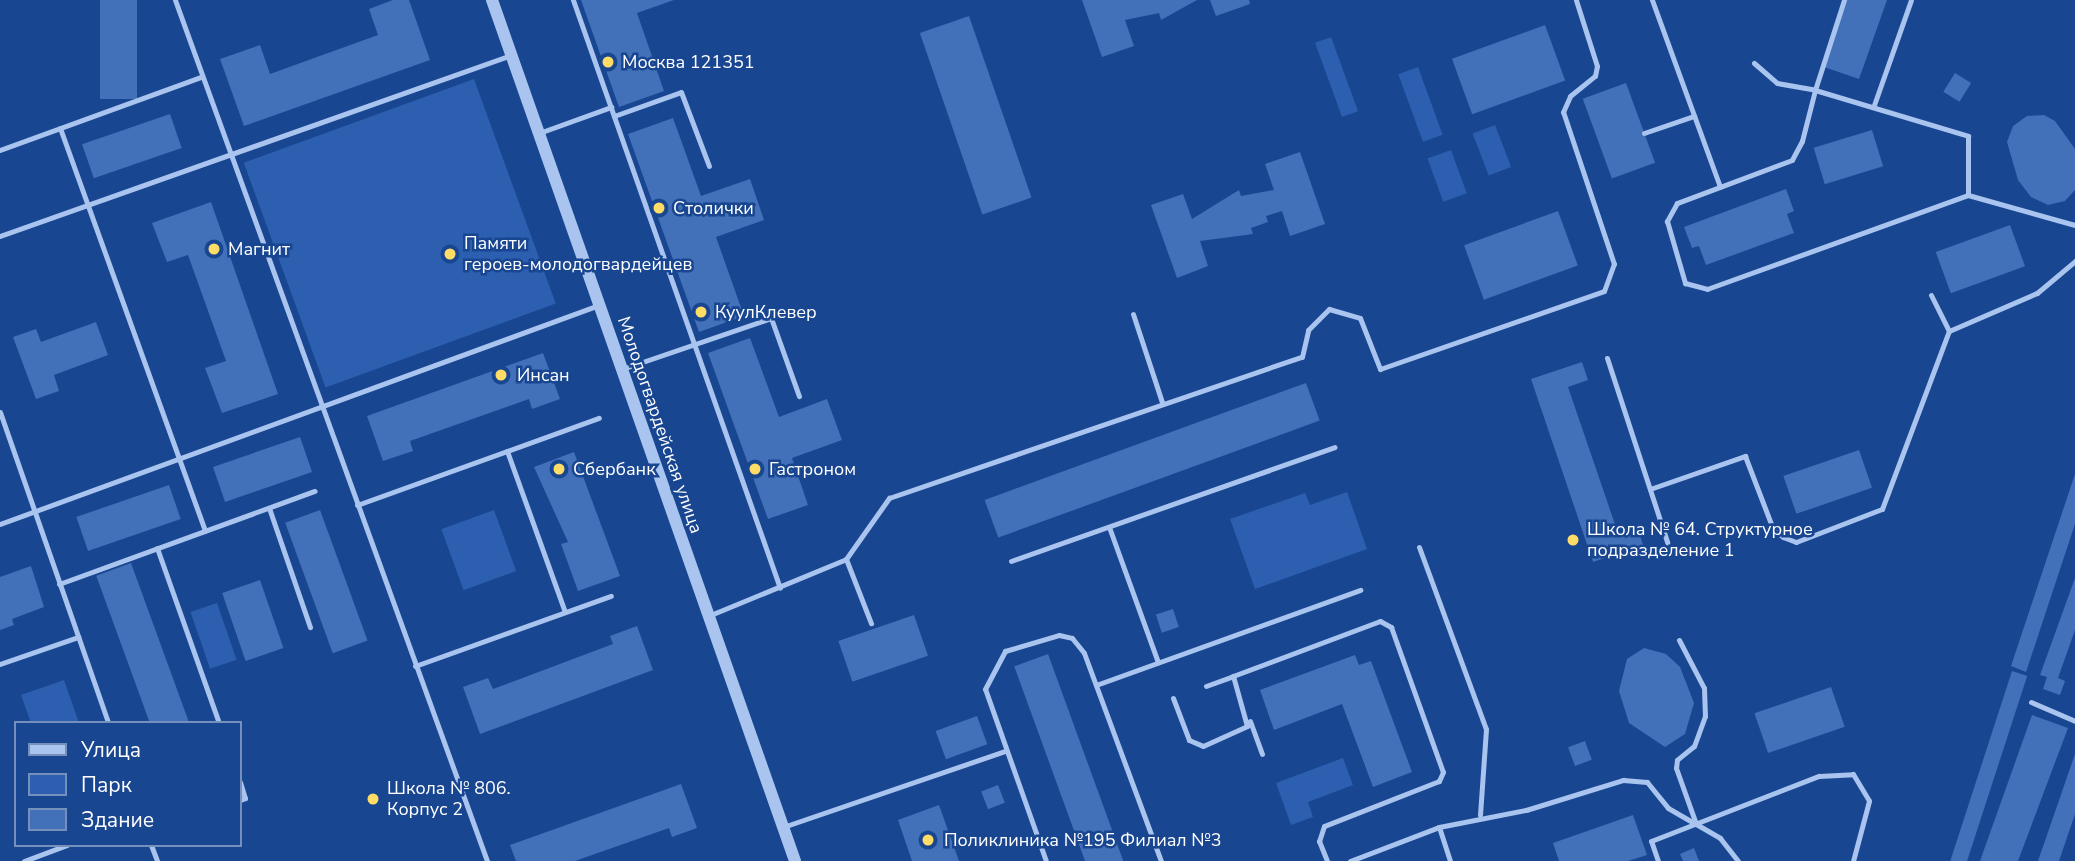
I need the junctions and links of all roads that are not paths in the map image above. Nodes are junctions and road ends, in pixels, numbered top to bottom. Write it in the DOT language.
graph roads {
  1 [pos="175,0"];
  2 [pos="492,0"];
  3 [pos="573,0"];
  4 [pos="1576,0"];
  5 [pos="1652,0"];
  6 [pos="1844,0"];
  7 [pos="1911,0"];
  8 [pos="511,55"];
  9 [pos="1754,63"];
  10 [pos="201,77"];
  11 [pos="1815,90"];
  12 [pos="1874,105"];
  13 [pos="611,107"];
  14 [pos="614,116"];
  15 [pos="1694,116"];
  16 [pos="60,128"];
  17 [pos="539,133"];
  18 [pos="1644,133"];
  19 [pos="0,150"];
  20 [pos="229,153"];
  21 [pos="709,166"];
  22 [pos="1720,187"];
  23 [pos="1968,195"];
  24 [pos="88,204"];
  25 [pos="2075,225"];
  26 [pos="0,236"];
  27 [pos="2075,261"];
  28 [pos="1930,295"];
  29 [pos="600,305"];
  30 [pos="1133,314"];
  31 [pos="1949,331"];
  32 [pos="694,345"];
  33 [pos="1607,358"];
  34 [pos="622,369"];
  35 [pos="799,396"];
  36 [pos="1163,402"];
  37 [pos="321,408"];
  38 [pos="0,412"];
  39 [pos="599,418"];
  40 [pos="1334,447"];
  41 [pos="507,451"];
  42 [pos="180,459"];
  43 [pos="1650,489"];
  44 [pos="316,491"];
  45 [pos="357,505"];
  46 [pos="269,508"];
  47 [pos="35,511"];
  48 [pos="0,524"];
  49 [pos="1109,527"];
  50 [pos="205,531"];
  51 [pos="1667,542"];
  52 [pos="1419,547"];
  53 [pos="157,548"];
  54 [pos="846,559"];
  55 [pos="1011,561"];
  56 [pos="59,584"];
  57 [pos="780,588"];
  58 [pos="1360,590"];
  59 [pos="611,596"];
  60 [pos="565,612"];
  61 [pos="708,616"];
  62 [pos="871,623"];
  63 [pos="310,627"];
  64 [pos="78,637"];
  65 [pos="1679,640"];
  66 [pos="1158,662"];
  67 [pos="0,664"];
  68 [pos="415,666"];
  69 [pos="1233,676"];
  70 [pos="1096,685"];
  71 [pos="1206,686"];
  72 [pos="1173,698"];
  73 [pos="2031,702"];
  74 [pos="1249,718"];
  75 [pos="107,721"];
  76 [pos="218,721"];
  77 [pos="2075,721"];
  78 [pos="1005,751"];
  79 [pos="1262,754"];
  80 [pos="1480,815"];
  81 [pos="1696,824"];
  82 [pos="783,827"];
  83 [pos="1439,827"];
  84 [pos="62,847"];
  85 [pos="24,861"];
  86 [pos="486,861"];
  87 [pos="795,861"];
  88 [pos="1046,861"];
  89 [pos="1161,861"];
  90 [pos="1327,861"];
  91 [pos="1350,861"];
  92 [pos="1450,861"];
  93 [pos="1658,861"];
  94 [pos="1738,861"];
  95 [pos="1853,861"];
  1 -- 10 [label="lane"];
  2 -- 8 [label="street, Молодогвардейская улица"];
  3 -- 13 [label="lane"];
  4 -- 36 [label="lane"];
  5 -- 15 [label="lane"];
  6 -- 11 [label="lane"];
  7 -- 12 [label="lane"];
  8 -- 17 [label="street, Молодогвардейская улица"];
  8 -- 20 [label="lane"];
  9 -- 11 [label="lane"];
  10 -- 16 [label="lane"];
  10 -- 20 [label="lane"];
  11 -- 12 [label="lane"];
  11 -- 22 [label="lane"];
  12 -- 23 [label="lane"];
  13 -- 14 [label="lane"];
  13 -- 17 [label="lane"];
  14 -- 21 [label="lane"];
  14 -- 32 [label="lane"];
  15 -- 18 [label="lane"];
  15 -- 22 [label="lane"];
  16 -- 19 [label="lane"];
  16 -- 24 [label="lane"];
  17 -- 29 [label="street, Молодогвардейская улица"];
  20 -- 24 [label="lane"];
  20 -- 37 [label="lane"];
  22 -- 23 [label="lane"];
  23 -- 25 [label="lane"];
  24 -- 26 [label="lane"];
  24 -- 42 [label="lane"];
  27 -- 31 [label="lane"];
  28 -- 31 [label="lane"];
  29 -- 34 [label="street, Молодогвардейская улица"];
  29 -- 37 [label="lane"];
  30 -- 36 [label="lane"];
  31 -- 43 [label="lane"];
  32 -- 34 [label="lane"];
  32 -- 35 [label="lane"];
  32 -- 57 [label="lane"];
  33 -- 43 [label="lane"];
  34 -- 61 [label="street, Молодогвардейская улица"];
  36 -- 54 [label="lane"];
  37 -- 42 [label="lane"];
  37 -- 45 [label="lane"];
  38 -- 47 [label="lane"];
  39 -- 41 [label="lane"];
  40 -- 49 [label="lane"];
  41 -- 45 [label="lane"];
  41 -- 60 [label="lane"];
  42 -- 47 [label="lane"];
  42 -- 50 [label="lane"];
  43 -- 51 [label="lane"];
  44 -- 46 [label="lane"];
  45 -- 68 [label="lane"];
  46 -- 50 [label="lane"];
  46 -- 63 [label="lane"];
  47 -- 48 [label="lane"];
  47 -- 56 [label="lane"];
  49 -- 55 [label="lane"];
  49 -- 66 [label="lane"];
  50 -- 53 [label="lane"];
  52 -- 80 [label="lane"];
  53 -- 56 [label="lane"];
  53 -- 76 [label="lane"];
  54 -- 57 [label="lane"];
  54 -- 62 [label="lane"];
  56 -- 64 [label="lane"];
  57 -- 61 [label="lane"];
  58 -- 66 [label="lane"];
  59 -- 60 [label="lane"];
  60 -- 68 [label="lane"];
  61 -- 82 [label="street, Молодогвардейская улица"];
  64 -- 67 [label="lane"];
  64 -- 75 [label="lane"];
  65 -- 81 [label="lane"];
  66 -- 70 [label="lane"];
  68 -- 86 [label="lane"];
  69 -- 71 [label="lane"];
  69 -- 74 [label="lane"];
  69 -- 90 [label="lane"];
  70 -- 78 [label="lane"];
  70 -- 89 [label="lane"];
  72 -- 74 [label="lane"];
  73 -- 77 [label="lane"];
  74 -- 79 [label="lane"];
  78 -- 82 [label="lane"];
  78 -- 88 [label="lane"];
  80 -- 81 [label="lane"];
  80 -- 83 [label="lane"];
  81 -- 93 [label="lane"];
  81 -- 94 [label="lane"];
  81 -- 95 [label="lane"];
  82 -- 87 [label="street, Молодогвардейская улица"];
  83 -- 91 [label="lane"];
  83 -- 92 [label="lane"];
  84 -- 85 [label="lane"];
}
